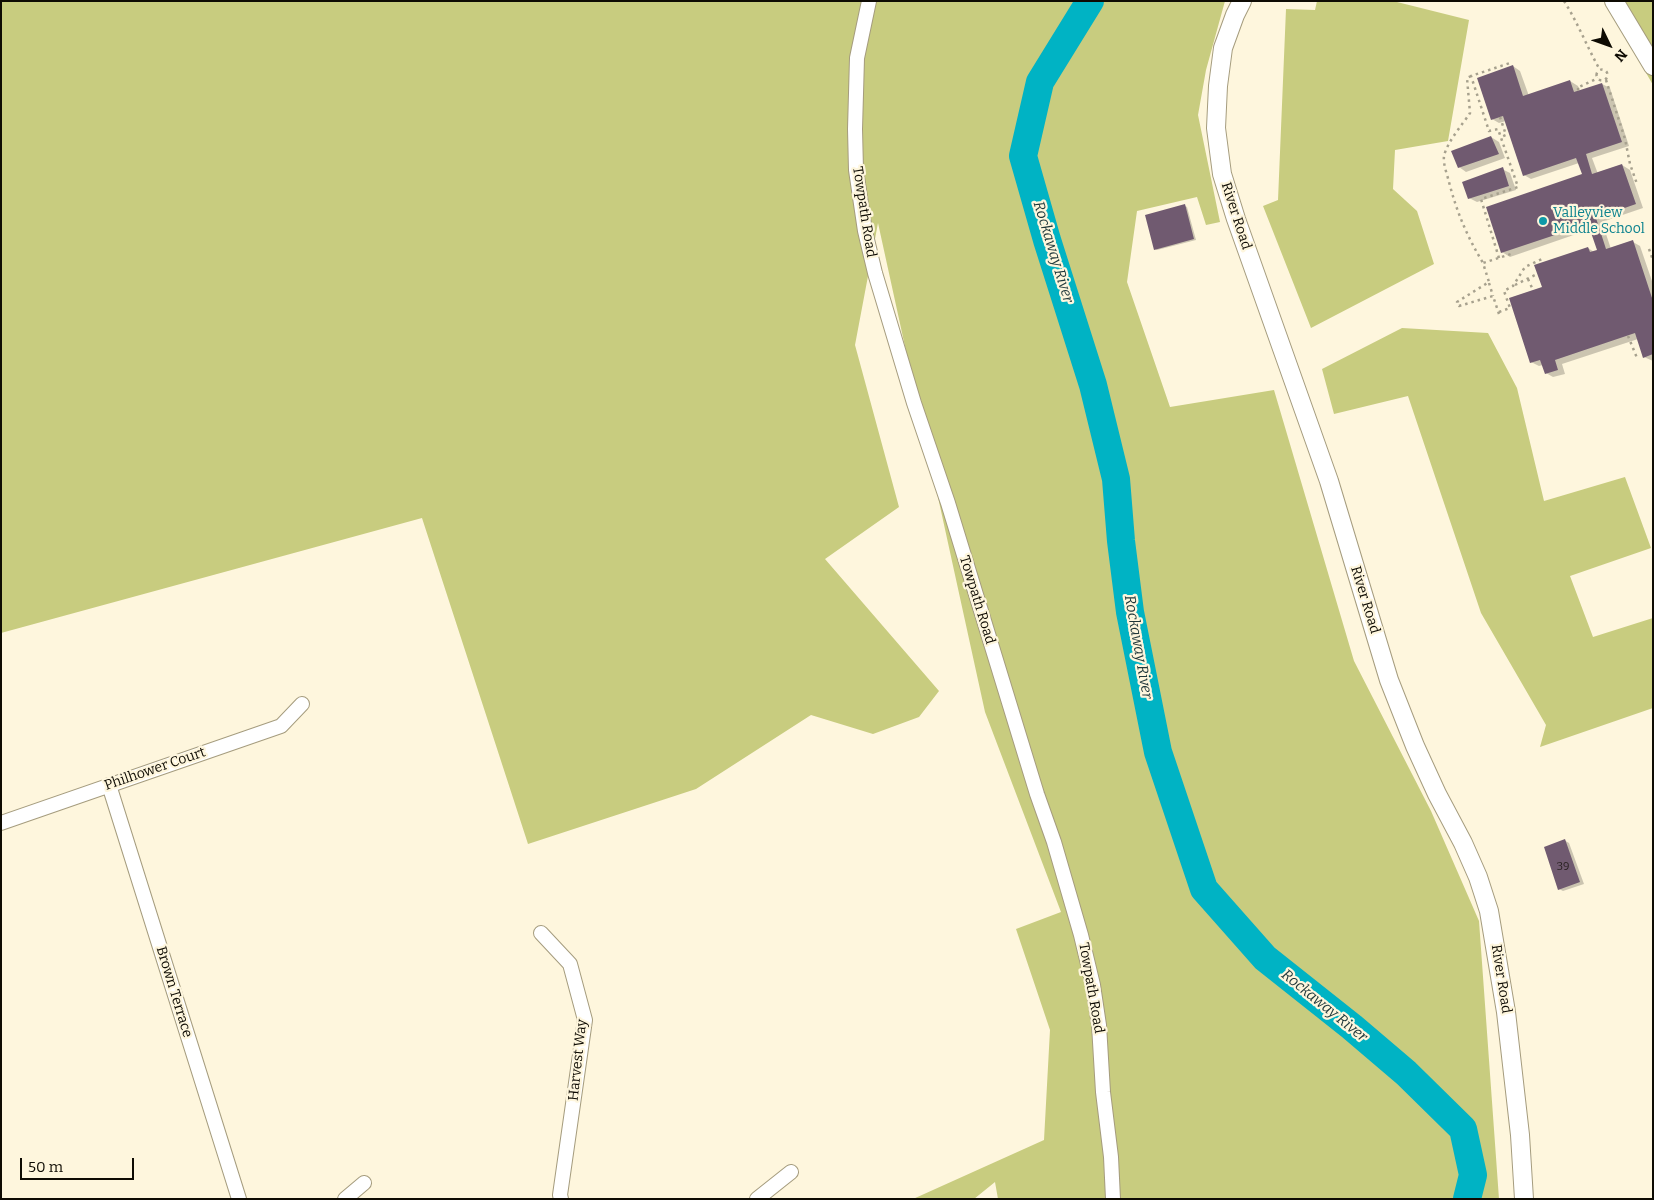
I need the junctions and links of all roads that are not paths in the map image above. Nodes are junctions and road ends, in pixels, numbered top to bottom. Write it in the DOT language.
graph roads {
  1 [pos="869,1"];
  2 [pos="1242,1"];
  3 [pos="1614,1"];
  4 [pos="1653,66"];
  5 [pos="302,704"];
  6 [pos="109,785"];
  7 [pos="1,823"];
  8 [pos="541,933"];
  9 [pos="791,1172"];
  10 [pos="364,1183"];
  11 [pos="239,1199"];
  12 [pos="345,1199"];
  13 [pos="562,1199"];
  14 [pos="757,1199"];
  15 [pos="1113,1199"];
  16 [pos="1524,1199"];
  1 -- 15 [label="street, Towpath Road"];
  2 -- 16 [label="street, River Road"];
  3 -- 4 [label="street"];
  5 -- 6 [label="street, Philhower Court"];
  6 -- 7 [label="street, Philhower Court"];
  6 -- 11 [label="street, Brown Terrace"];
  8 -- 13 [label="street, Harvest Way"];
  9 -- 14 [label="street"];
  10 -- 12 [label="street"];
}
